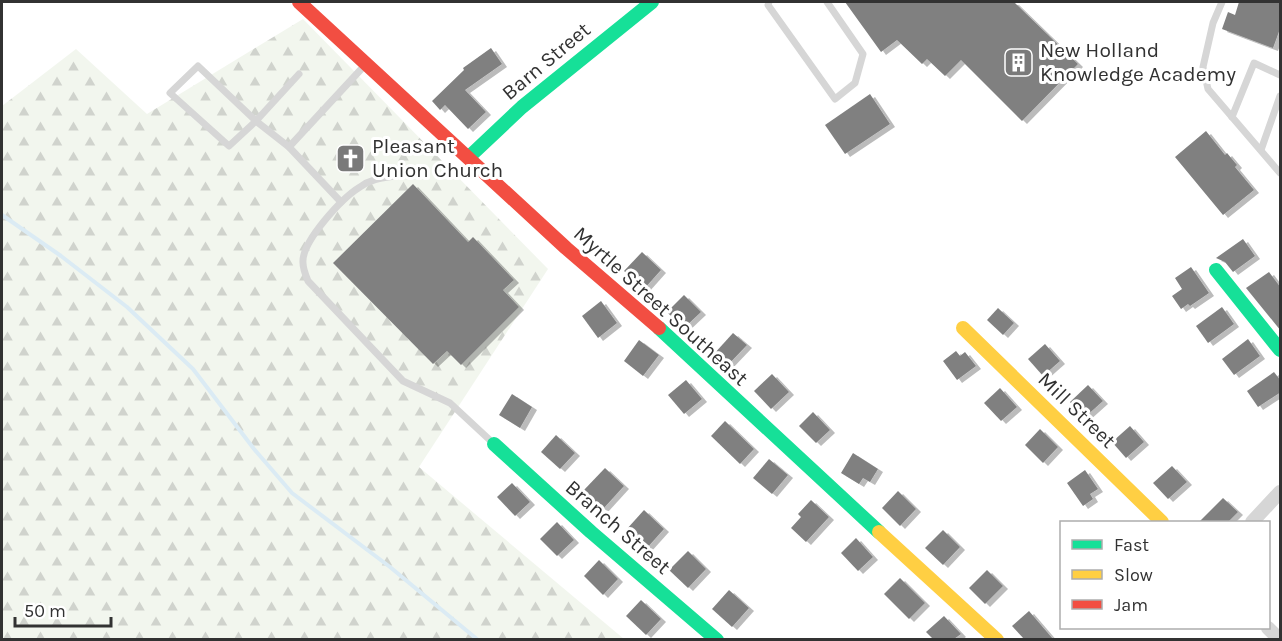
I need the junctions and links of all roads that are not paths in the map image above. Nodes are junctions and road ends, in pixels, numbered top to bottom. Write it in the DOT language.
graph roads {
  1 [pos="299,2"];
  2 [pos="652,2"];
  3 [pos="769,2"];
  4 [pos="827,2"];
  5 [pos="1222,2"];
  6 [pos="366,63"];
  7 [pos="299,74"];
  8 [pos="1281,75"];
  9 [pos="1281,96"];
  10 [pos="1232,117"];
  11 [pos="256,121"];
  12 [pos="289,147"];
  13 [pos="1261,150"];
  14 [pos="469,157"];
  15 [pos="1281,173"];
  16 [pos="395,176"];
  17 [pos="340,202"];
  18 [pos="1216,270"];
  19 [pos="963,328"];
  20 [pos="1281,350"];
  21 [pos="494,444"];
  22 [pos="1281,492"];
  23 [pos="1161,521"];
  24 [pos="1253,521"];
  25 [pos="717,639"];
  26 [pos="997,639"];
  1 -- 6 [label="street, Myrtle Street Southeast"];
  2 -- 14 [label="street, Barn Street"];
  3 -- 4 [label="lane"];
  5 -- 10 [label="lane"];
  6 -- 12 [label="lane"];
  6 -- 14 [label="street, Myrtle Street Southeast"];
  7 -- 11 [label="lane"];
  8 -- 10 [label="lane"];
  9 -- 13 [label="lane"];
  10 -- 13 [label="lane"];
  11 -- 11 [label="lane"];
  11 -- 12 [label="lane"];
  12 -- 17 [label="lane"];
  13 -- 15 [label="lane"];
  14 -- 26 [label="street, Myrtle Street Southeast"];
  16 -- 17 [label="lane"];
  17 -- 21 [label="lane"];
  18 -- 20 [label="street"];
  19 -- 23 [label="street, Mill Street"];
  21 -- 25 [label="street, Branch Street"];
  22 -- 24 [label="street"];
}
